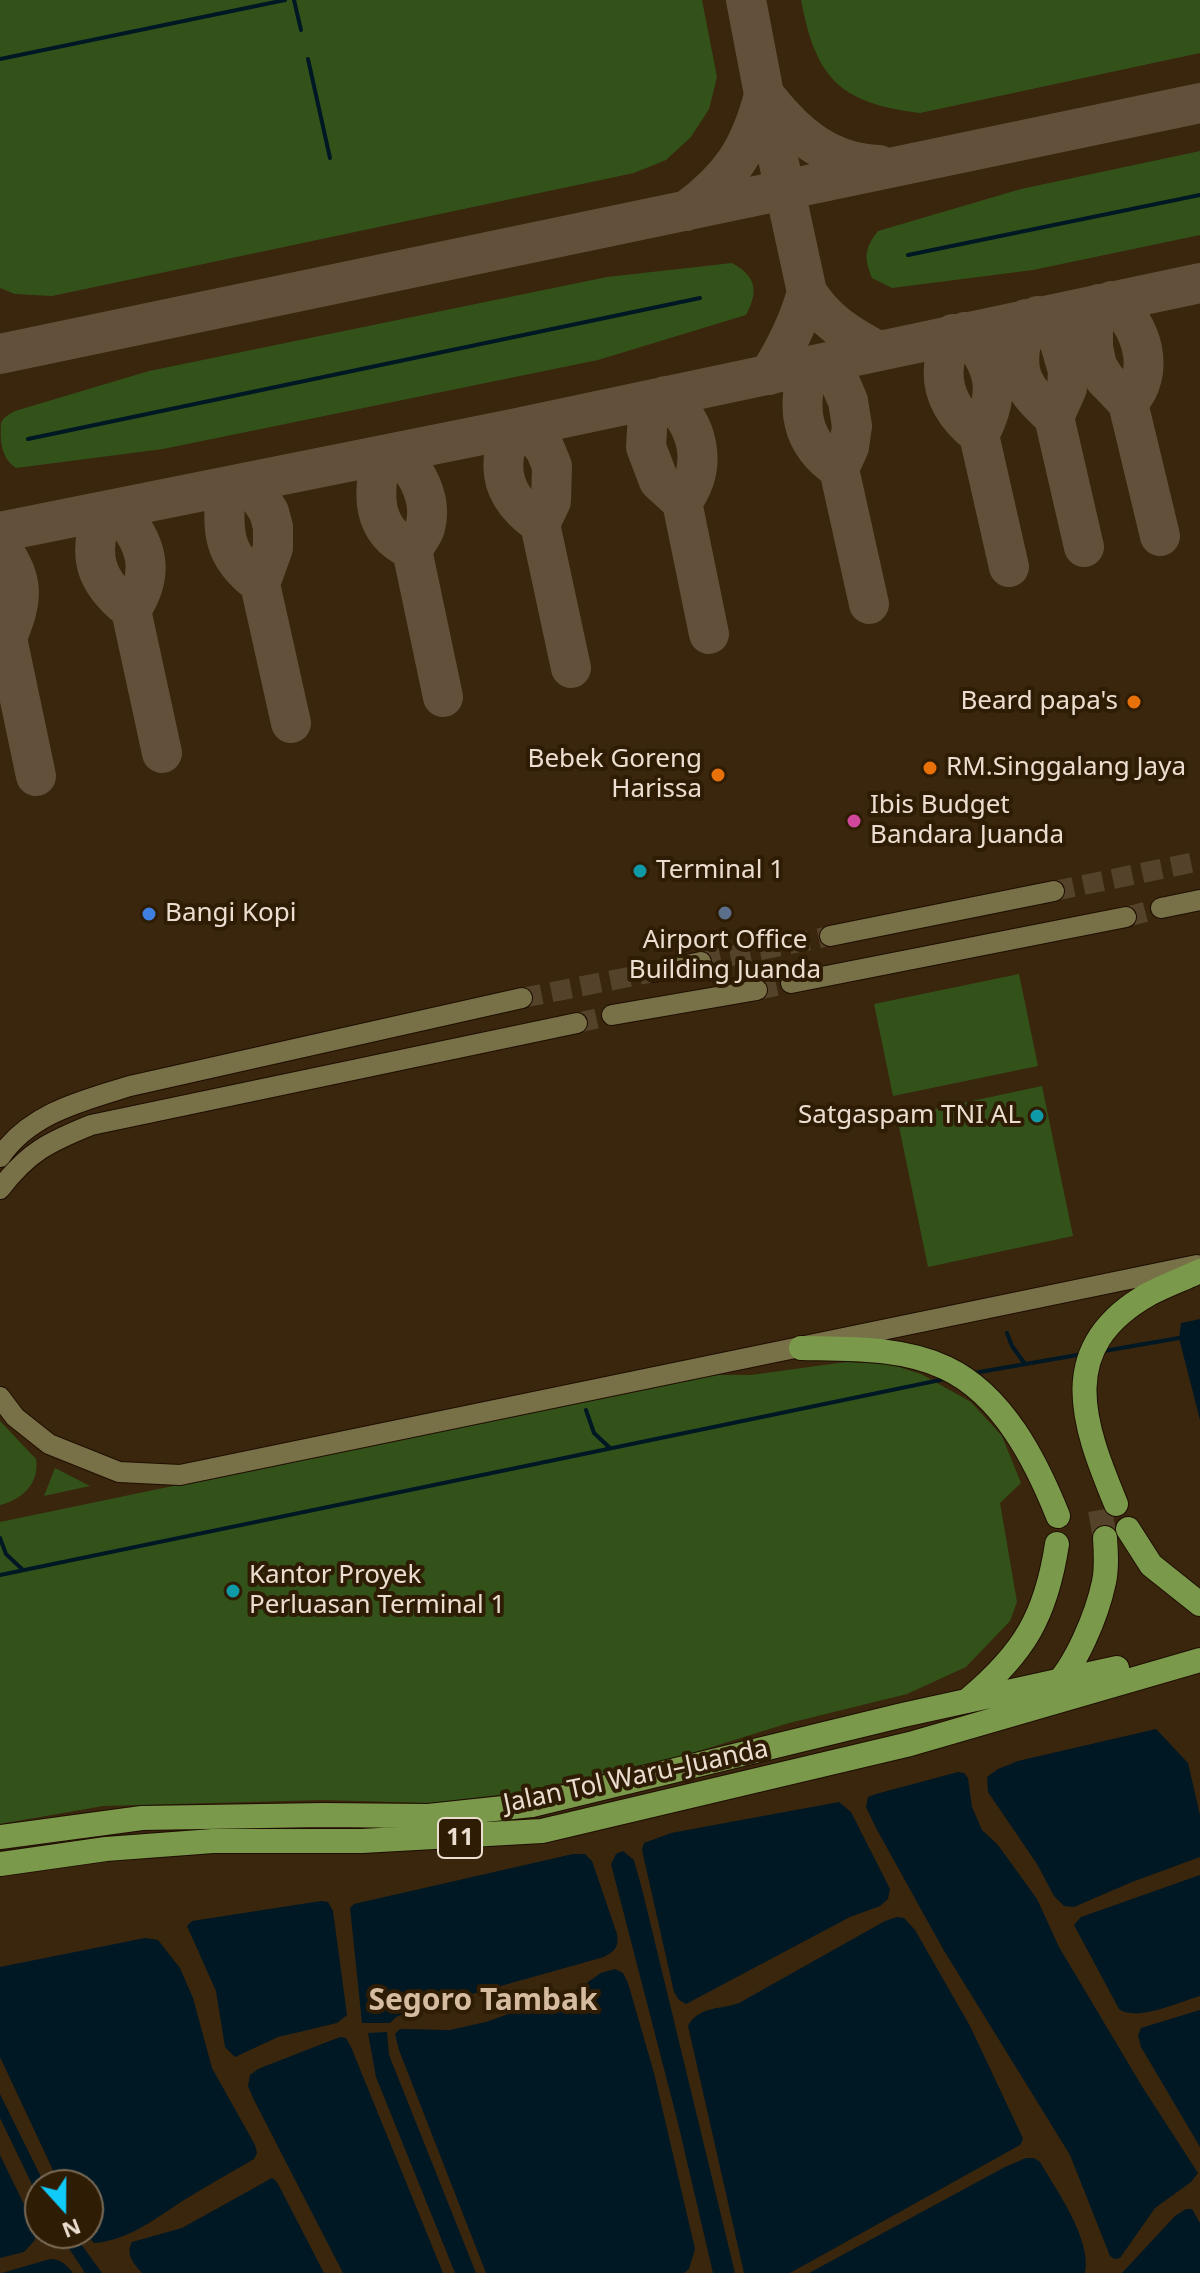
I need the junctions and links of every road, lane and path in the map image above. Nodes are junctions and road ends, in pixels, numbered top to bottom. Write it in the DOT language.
graph roads {
  1 [pos="1054,891"];
  2 [pos="1200,900"];
  3 [pos="1161,908"];
  4 [pos="1126,917"];
  5 [pos="830,936"];
  6 [pos="701,962"];
  7 [pos="654,972"];
  8 [pos="791,983"];
  9 [pos="757,990"];
  10 [pos="522,998"];
  11 [pos="612,1015"];
  12 [pos="577,1023"];
  13 [pos="130,1086"];
  14 [pos="191,1102"];
  15 [pos="0,1157"];
  16 [pos="0,1189"];
  17 [pos="1200,1265"];
  18 [pos="1200,1271"];
  19 [pos="801,1348"];
  20 [pos="0,1397"];
  21 [pos="1108,1507"];
  22 [pos="1058,1516"];
  23 [pos="1128,1529"];
  24 [pos="1105,1538"];
  25 [pos="1057,1544"];
  26 [pos="1200,1604"];
  27 [pos="1200,1660"];
  28 [pos="1175,1667"];
  29 [pos="1059,1683"];
  30 [pos="967,1701"];
  31 [pos="1034,1707"];
  32 [pos="0,1837"];
  33 [pos="0,1864"];
  1 -- 5 [label="street"];
  2 -- 3 [label="street"];
  4 -- 8 [label="street"];
  6 -- 7 [label="street"];
  9 -- 11 [label="street"];
  10 -- 13 [label="street"];
  12 -- 14 [label="street"];
  13 -- 14 [label="street"];
  13 -- 15 [label="street"];
  14 -- 16 [label="street"];
  17 -- 19 [label="street"];
  18 -- 21 [label="highway"];
  19 -- 20 [label="street"];
  19 -- 22 [label="highway"];
  23 -- 26 [label="highway"];
  24 -- 29 [label="highway"];
  25 -- 30 [label="highway"];
  27 -- 28 [label="highway, Jalan Tol Waru–Juanda / 11"];
  28 -- 29 [label="highway, Jalan Tol Waru–Juanda / 11"];
  28 -- 31 [label="highway, Jalan Tol Waru–Juanda / 11"];
  29 -- 30 [label="highway, Jalan Tol Waru–Juanda / 11"];
  29 -- 31 [label="highway"];
  30 -- 32 [label="highway, Jalan Tol Waru–Juanda / 11"];
  31 -- 33 [label="highway, Jalan Tol Waru–Juanda / 11"];
}
